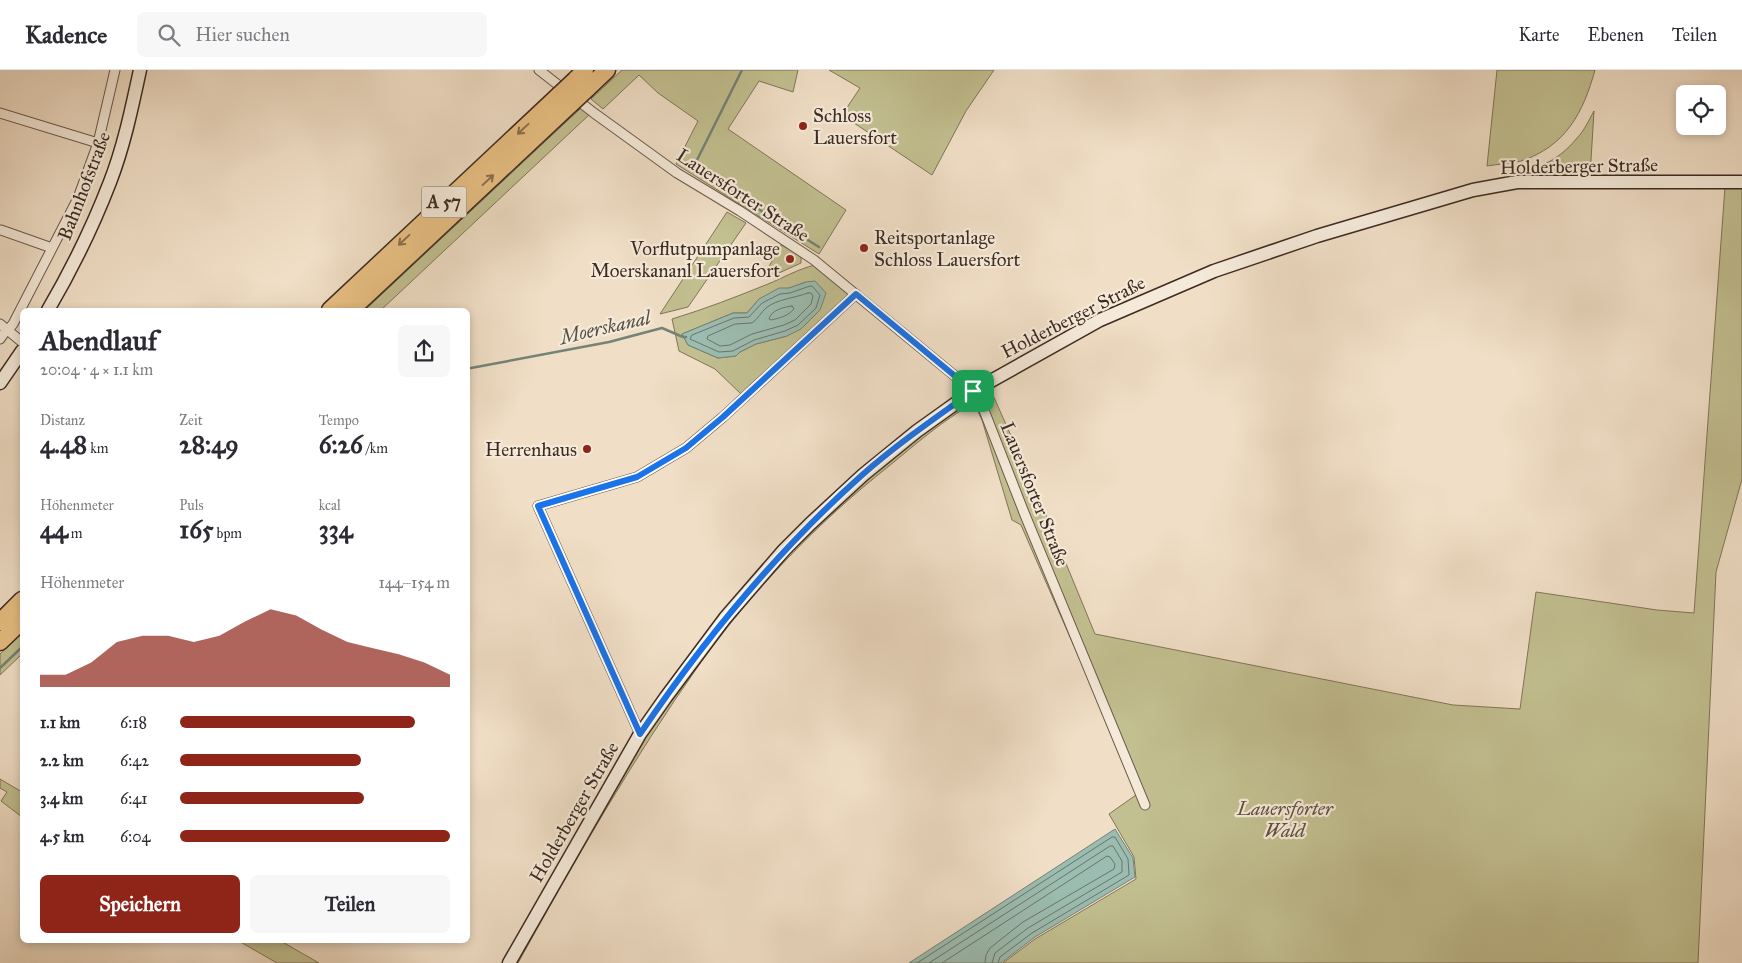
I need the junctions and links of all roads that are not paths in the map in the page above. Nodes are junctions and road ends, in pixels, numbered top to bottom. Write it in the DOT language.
graph roads {
  1 [pos="115,70"];
  2 [pos="140,70"];
  3 [pos="539,70"];
  4 [pos="607,70"];
  5 [pos="582,80"];
  6 [pos="565,99"];
  7 [pos="0,113"];
  8 [pos="98,143"];
  9 [pos="1742,182"];
  10 [pos="1,230"];
  11 [pos="52,248"];
  12 [pos="856,294"];
  13 [pos="21,308"];
  14 [pos="49,308"];
  15 [pos="332,308"];
  16 [pos="353,308"];
  17 [pos="20,310"];
  18 [pos="5,328"];
  19 [pos="0,338"];
  20 [pos="20,340"];
  21 [pos="20,354"];
  22 [pos="0,384"];
  23 [pos="973,391"];
  24 [pos="20,602"];
  25 [pos="0,622"];
  26 [pos="20,622"];
  27 [pos="0,642"];
  28 [pos="640,734"];
  29 [pos="1145,805"];
  30 [pos="508,963"];
  1 -- 8 [label="street"];
  2 -- 14 [label="main road, Bahnhofstraße"];
  3 -- 12 [label="street, Lauersforter Straße"];
  4 -- 5 [label="highway, A 57"];
  5 -- 6 [label="highway, A 57, bridge"];
  6 -- 15 [label="highway, A 57, one-way"];
  16 -- 6 [label="highway, A 57, one-way"];
  7 -- 8 [label="street"];
  8 -- 11 [label="street"];
  9 -- 23 [label="main road, Holderberger Straße"];
  10 -- 11 [label="street"];
  11 -- 13 [label="street"];
  12 -- 23 [label="street, Lauersforter Straße"];
  12 -- 28 [label="street"];
  17 -- 18 [label="street"];
  18 -- 19 [label="street"];
  18 -- 20 [label="street"];
  21 -- 22 [label="main road"];
  23 -- 28 [label="main road, Holderberger Straße"];
  23 -- 29 [label="street, Lauersforter Straße"];
  24 -- 25 [label="highway"];
  26 -- 27 [label="highway"];
  28 -- 30 [label="main road, Holderberger Straße"];
}
